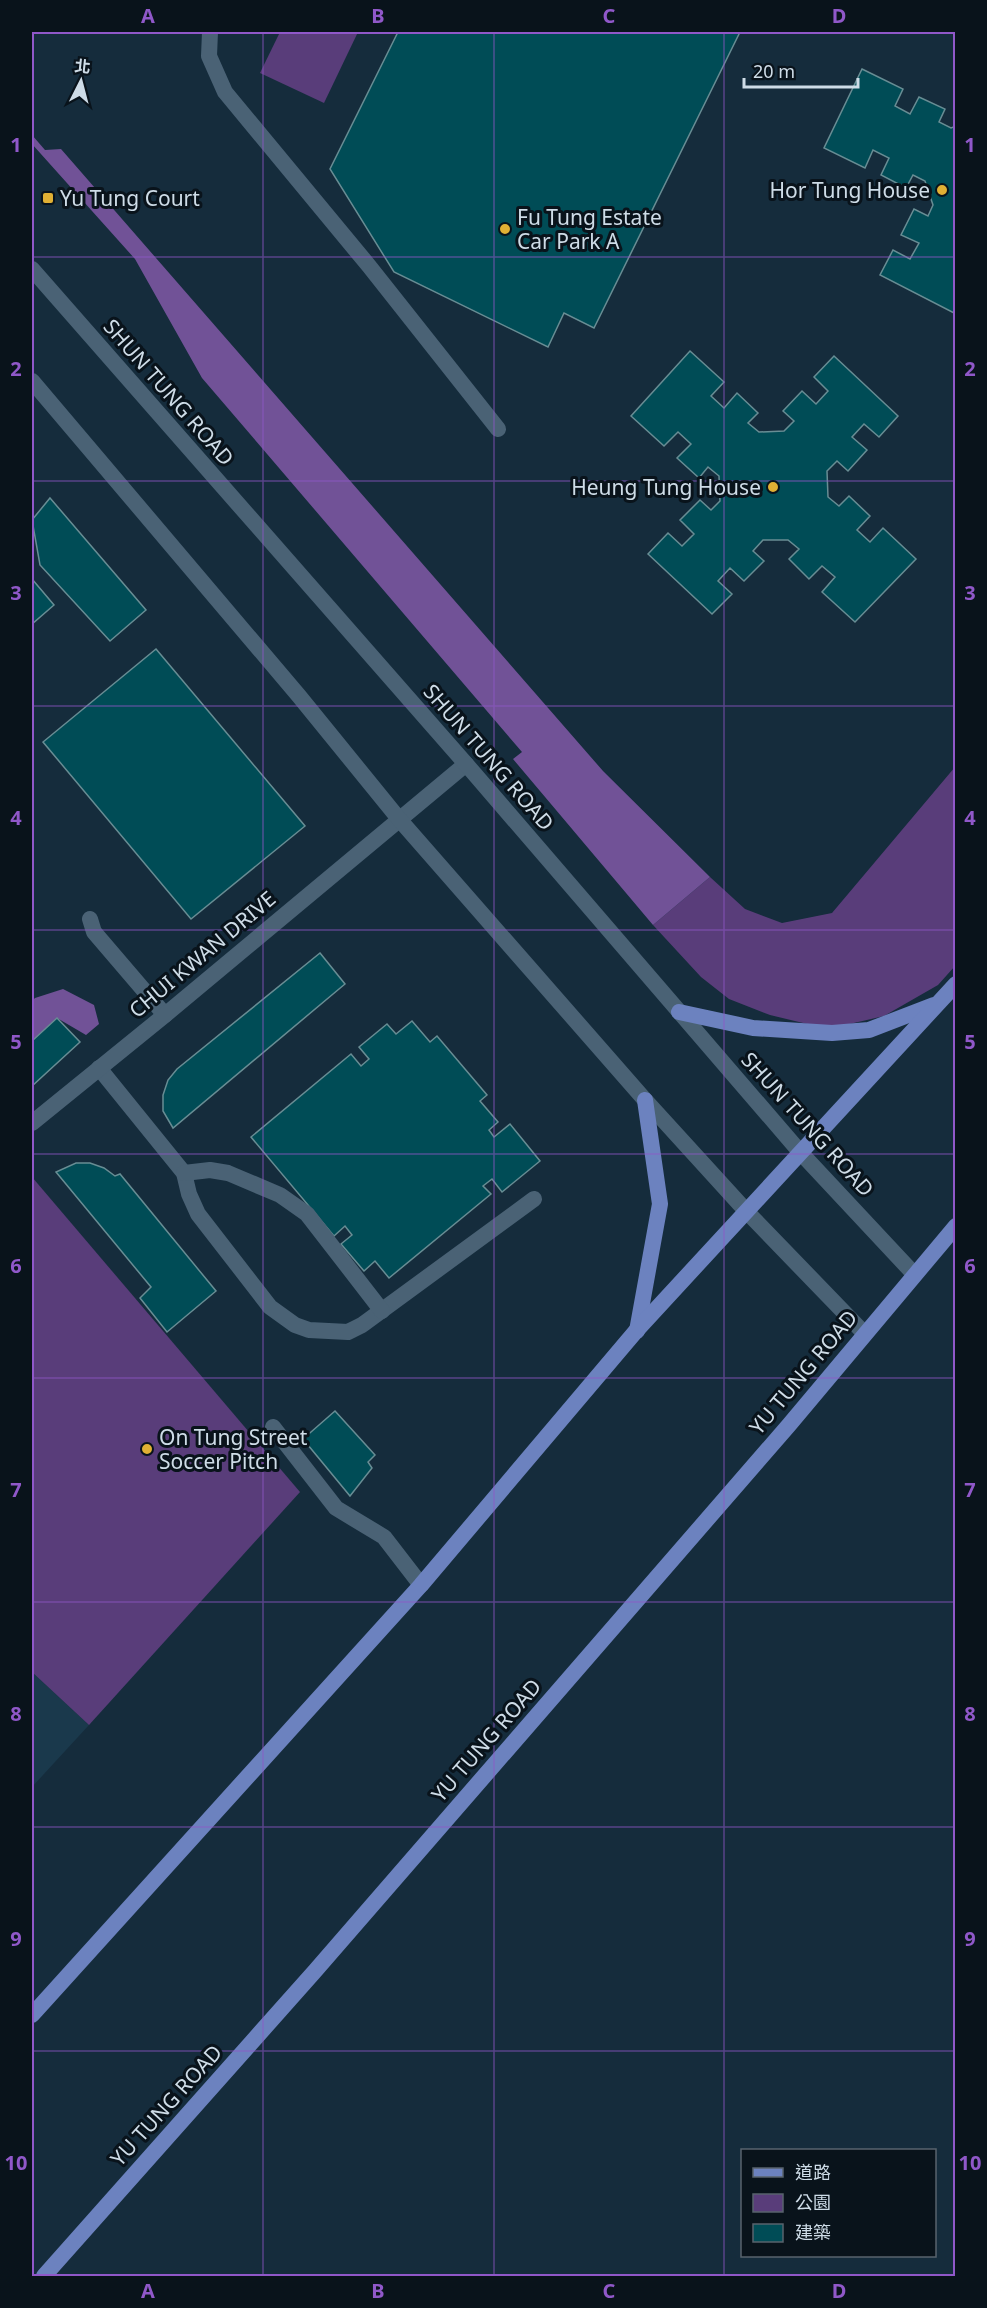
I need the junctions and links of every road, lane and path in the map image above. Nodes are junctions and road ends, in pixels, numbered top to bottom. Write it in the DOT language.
graph roads {
  1 [pos="210,32"];
  2 [pos="32,269"];
  3 [pos="32,381"];
  4 [pos="498,429"];
  5 [pos="466,764"];
  6 [pos="399,819"];
  7 [pos="90,919"];
  8 [pos="956,984"];
  9 [pos="938,1004"];
  10 [pos="679,1012"];
  11 [pos="165,1015"];
  12 [pos="99,1068"];
  13 [pos="645,1100"];
  14 [pos="32,1123"];
  15 [pos="800,1152"];
  16 [pos="184,1173"];
  17 [pos="534,1199"];
  18 [pos="747,1212"];
  19 [pos="956,1226"];
  20 [pos="914,1274"];
  21 [pos="382,1311"];
  22 [pos="636,1332"];
  23 [pos="864,1333"];
  24 [pos="273,1427"];
  25 [pos="421,1585"];
  26 [pos="32,2015"];
  27 [pos="44,2277"];
  1 -- 4 [label="main road"];
  2 -- 5 [label="main road, SHUN TUNG ROAD"];
  3 -- 6 [label="main road"];
  5 -- 6 [label="main road, CHUI KWAN DRIVE"];
  5 -- 10 [label="main road, SHUN TUNG ROAD"];
  6 -- 11 [label="main road, CHUI KWAN DRIVE"];
  6 -- 13 [label="main road"];
  7 -- 11 [label="main road"];
  8 -- 9 [label="main road"];
  9 -- 10 [label="main road"];
  9 -- 15 [label="main road"];
  10 -- 15 [label="main road, SHUN TUNG ROAD"];
  11 -- 12 [label="main road, CHUI KWAN DRIVE"];
  12 -- 14 [label="main road, CHUI KWAN DRIVE"];
  12 -- 16 [label="main road"];
  13 -- 18 [label="main road"];
  13 -- 22 [label="main road"];
  15 -- 18 [label="main road"];
  15 -- 20 [label="main road, SHUN TUNG ROAD"];
  16 -- 21 [label="main road"];
  16 -- 21 [label="main road"];
  17 -- 21 [label="main road"];
  18 -- 22 [label="main road"];
  18 -- 23 [label="main road"];
  19 -- 20 [label="main road, YU TUNG ROAD"];
  20 -- 23 [label="main road, YU TUNG ROAD"];
  22 -- 25 [label="main road"];
  23 -- 27 [label="main road, YU TUNG ROAD"];
  24 -- 25 [label="main road"];
  25 -- 26 [label="main road"];
}
